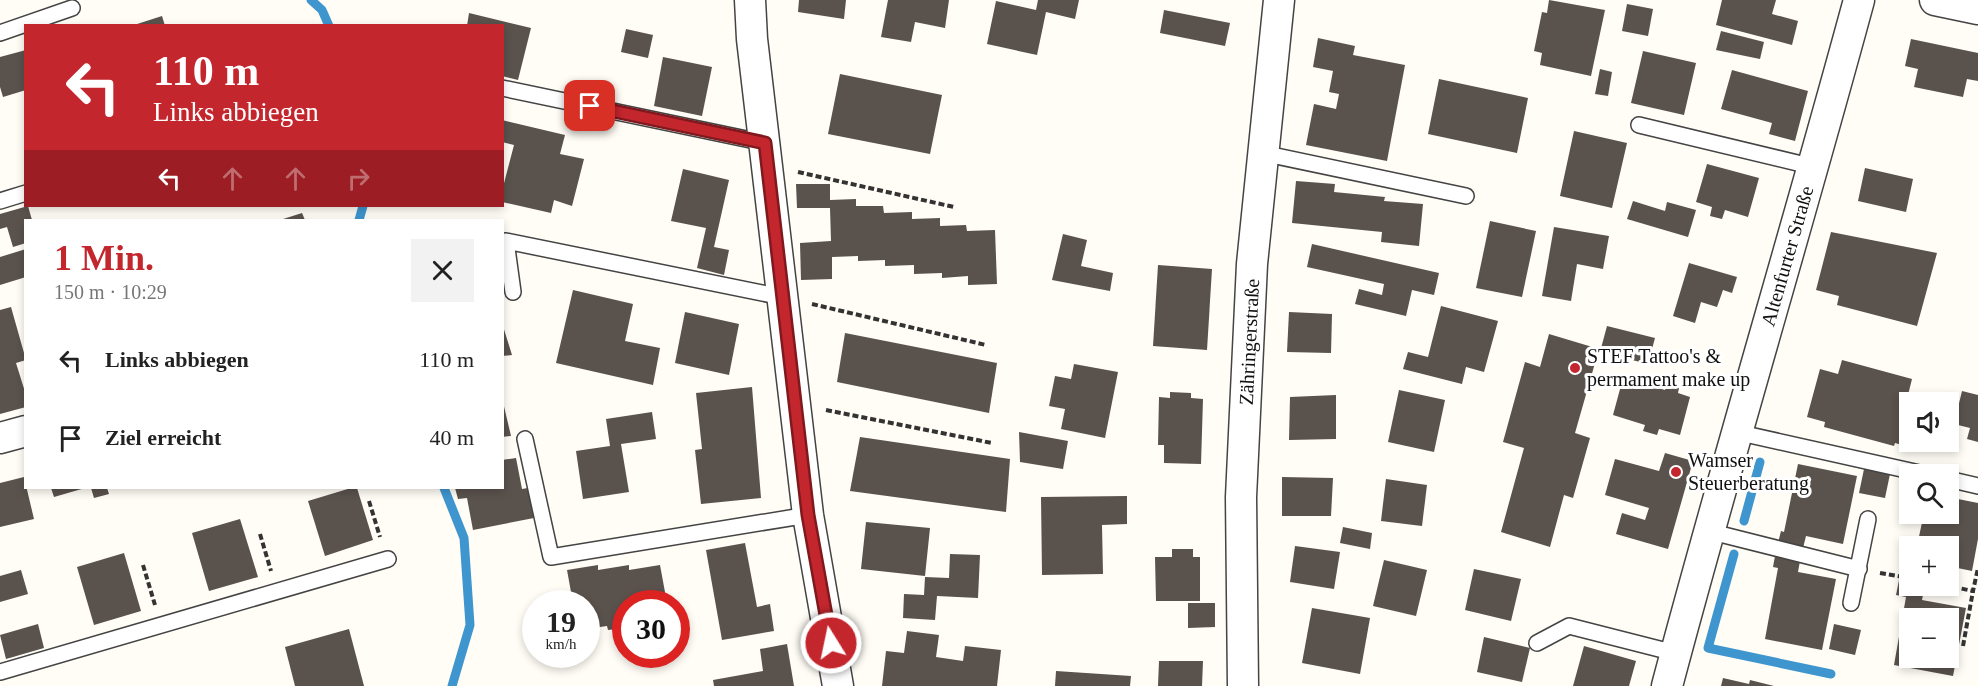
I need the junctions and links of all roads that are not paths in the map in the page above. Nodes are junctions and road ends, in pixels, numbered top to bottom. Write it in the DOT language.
graph roads {
  1 [pos="750,0"];
  2 [pos="1279,0"];
  3 [pos="1859,0"];
  4 [pos="1935,0"];
  5 [pos="72,8"];
  6 [pos="1978,9"];
  7 [pos="26,24"];
  8 [pos="24,25"];
  9 [pos="0,33"];
  10 [pos="504,88"];
  11 [pos="1639,125"];
  12 [pos="1262,153"];
  13 [pos="767,154"];
  14 [pos="1814,167"];
  15 [pos="24,194"];
  16 [pos="1466,196"];
  17 [pos="0,201"];
  18 [pos="513,292"];
  19 [pos="782,297"];
  20 [pos="24,432"];
  21 [pos="1736,432"];
  22 [pos="0,438"];
  23 [pos="525,439"];
  24 [pos="1899,468"];
  25 [pos="1959,482"];
  26 [pos="1978,486"];
  27 [pos="808,515"];
  28 [pos="1868,519"];
  29 [pos="1708,531"];
  30 [pos="388,559"];
  31 [pos="1859,569"];
  32 [pos="1851,603"];
  33 [pos="1537,644"];
  34 [pos="1675,653"];
  35 [pos="0,672"];
  36 [pos="838,686"];
  37 [pos="1243,686"];
  38 [pos="1666,686"];
  1 -- 13 [label="street"];
  2 -- 12 [label="street, Zähringerstraße"];
  3 -- 14 [label="street, Altenfurter Straße"];
  4 -- 6 [label="street"];
  5 -- 7 [label="lane"];
  8 -- 9 [label="lane"];
  10 -- 13 [label="lane"];
  11 -- 14 [label="lane"];
  12 -- 16 [label="lane"];
  12 -- 37 [label="street, Zähringerstraße"];
  13 -- 19 [label="street"];
  14 -- 21 [label="street, Altenfurter Straße"];
  15 -- 17 [label="lane"];
  18 -- 19 [label="lane"];
  19 -- 27 [label="street"];
  20 -- 22 [label="street"];
  21 -- 24 [label="lane"];
  21 -- 29 [label="street, Altenfurter Straße"];
  23 -- 27 [label="lane"];
  25 -- 26 [label="lane"];
  27 -- 36 [label="street"];
  28 -- 31 [label="lane"];
  29 -- 31 [label="lane"];
  29 -- 34 [label="street, Altenfurter Straße"];
  30 -- 35 [label="lane"];
  31 -- 32 [label="lane"];
  33 -- 34 [label="lane"];
  34 -- 38 [label="street, Altenfurter Straße"];
}
